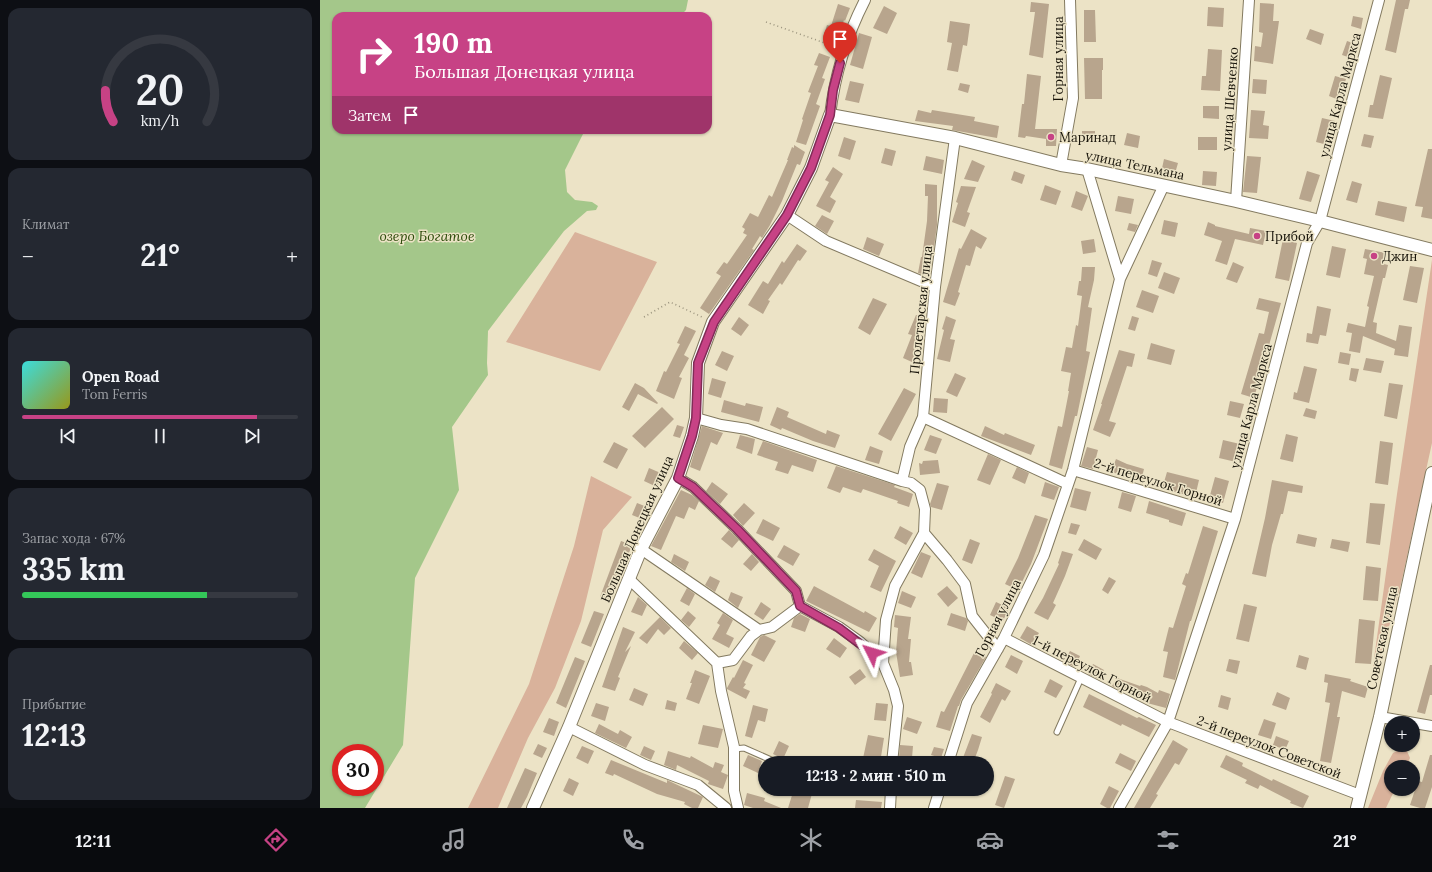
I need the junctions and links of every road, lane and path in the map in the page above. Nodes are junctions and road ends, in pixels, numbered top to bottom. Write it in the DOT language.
graph roads {
  1 [pos="865,0"];
  2 [pos="1070,0"];
  3 [pos="1249,0"];
  4 [pos="1379,0"];
  5 [pos="766,22"];
  6 [pos="843,50"];
  7 [pos="830,115"];
  8 [pos="955,138"];
  9 [pos="1061,166"];
  10 [pos="1087,170"];
  11 [pos="1164,185"];
  12 [pos="1236,201"];
  13 [pos="787,215"];
  14 [pos="1320,221"];
  15 [pos="1432,250"];
  16 [pos="1120,278"];
  17 [pos="935,287"];
  18 [pos="644,317"];
  19 [pos="714,322"];
  20 [pos="923,417"];
  21 [pos="696,418"];
  22 [pos="1073,470"];
  23 [pos="1432,473"];
  24 [pos="678,478"];
  25 [pos="902,482"];
  26 [pos="1068,484"];
  27 [pos="1235,519"];
  28 [pos="924,533"];
  29 [pos="641,549"];
  30 [pos="629,579"];
  31 [pos="800,606"];
  32 [pos="759,630"];
  33 [pos="1004,638"];
  34 [pos="998,649"];
  35 [pos="717,663"];
  36 [pos="883,663"];
  37 [pos="1081,678"];
  38 [pos="1380,717"];
  39 [pos="1168,722"];
  40 [pos="1432,726"];
  41 [pos="569,727"];
  42 [pos="1057,732"];
  43 [pos="734,749"];
  44 [pos="762,756"];
  45 [pos="893,756"];
  46 [pos="950,756"];
  47 [pos="1360,795"];
  48 [pos="891,796"];
  49 [pos="938,796"];
  50 [pos="533,808"];
  51 [pos="726,808"];
  52 [pos="738,808"];
  53 [pos="890,808"];
  54 [pos="934,808"];
  55 [pos="1119,808"];
  56 [pos="1357,808"];
  1 -- 6 [label="street, Большая Донецкая улица"];
  2 -- 9 [label="street, Горная улица"];
  3 -- 12 [label="street, улица Шевченко"];
  4 -- 14 [label="street, улица Карла Маркса"];
  5 -- 6 [label="path"];
  6 -- 7 [label="street, Большая Донецкая улица"];
  7 -- 8 [label="street, улица Тельмана"];
  7 -- 13 [label="street, Большая Донецкая улица"];
  8 -- 9 [label="street, улица Тельмана"];
  8 -- 17 [label="street, Пролетарская улица"];
  9 -- 10 [label="street, улица Тельмана"];
  10 -- 11 [label="street, улица Тельмана"];
  10 -- 16 [label="street"];
  11 -- 12 [label="street, улица Тельмана"];
  11 -- 16 [label="street, Горная улица"];
  12 -- 14 [label="street, улица Тельмана"];
  13 -- 17 [label="street"];
  13 -- 19 [label="street, Большая Донецкая улица"];
  14 -- 15 [label="street, улица Тельмана"];
  14 -- 27 [label="street, улица Карла Маркса"];
  16 -- 22 [label="street, Горная улица"];
  17 -- 20 [label="street, Пролетарская улица"];
  18 -- 19 [label="path"];
  19 -- 21 [label="street, Большая Донецкая улица"];
  20 -- 25 [label="street, Пролетарская улица"];
  20 -- 26 [label="street"];
  21 -- 24 [label="street, Большая Донецкая улица"];
  21 -- 25 [label="street"];
  22 -- 26 [label="street, Горная улица"];
  22 -- 27 [label="street, 2-й переулок Горной"];
  23 -- 38 [label="street, Советская улица"];
  24 -- 29 [label="street, Большая Донецкая улица"];
  24 -- 31 [label="street"];
  25 -- 28 [label="street"];
  26 -- 33 [label="street, Горная улица"];
  27 -- 39 [label="street, улица Карла Маркса"];
  28 -- 34 [label="street"];
  28 -- 36 [label="street"];
  29 -- 30 [label="street, Большая Донецкая улица"];
  29 -- 32 [label="street"];
  30 -- 35 [label="street"];
  30 -- 41 [label="street, Большая Донецкая улица"];
  31 -- 32 [label="street"];
  31 -- 36 [label="street"];
  32 -- 35 [label="street"];
  33 -- 34 [label="street, Горная улица"];
  33 -- 37 [label="street, 1-й переулок Горной"];
  34 -- 46 [label="street, Горная улица"];
  35 -- 43 [label="street"];
  36 -- 45 [label="street"];
  37 -- 39 [label="street, 1-й переулок Горной"];
  37 -- 42 [label="lane"];
  38 -- 40 [label="street"];
  38 -- 47 [label="street, Советская улица"];
  39 -- 47 [label="street, 2-й переулок Советской"];
  39 -- 55 [label="street, улица Карла Маркса"];
  41 -- 50 [label="street, Большая Донецкая улица"];
  41 -- 51 [label="street"];
  43 -- 44 [label="lane"];
  43 -- 52 [label="street"];
  47 -- 56 [label="street, Советская улица"];
  48 -- 53 [label="street"];
  49 -- 54 [label="street"];
}
